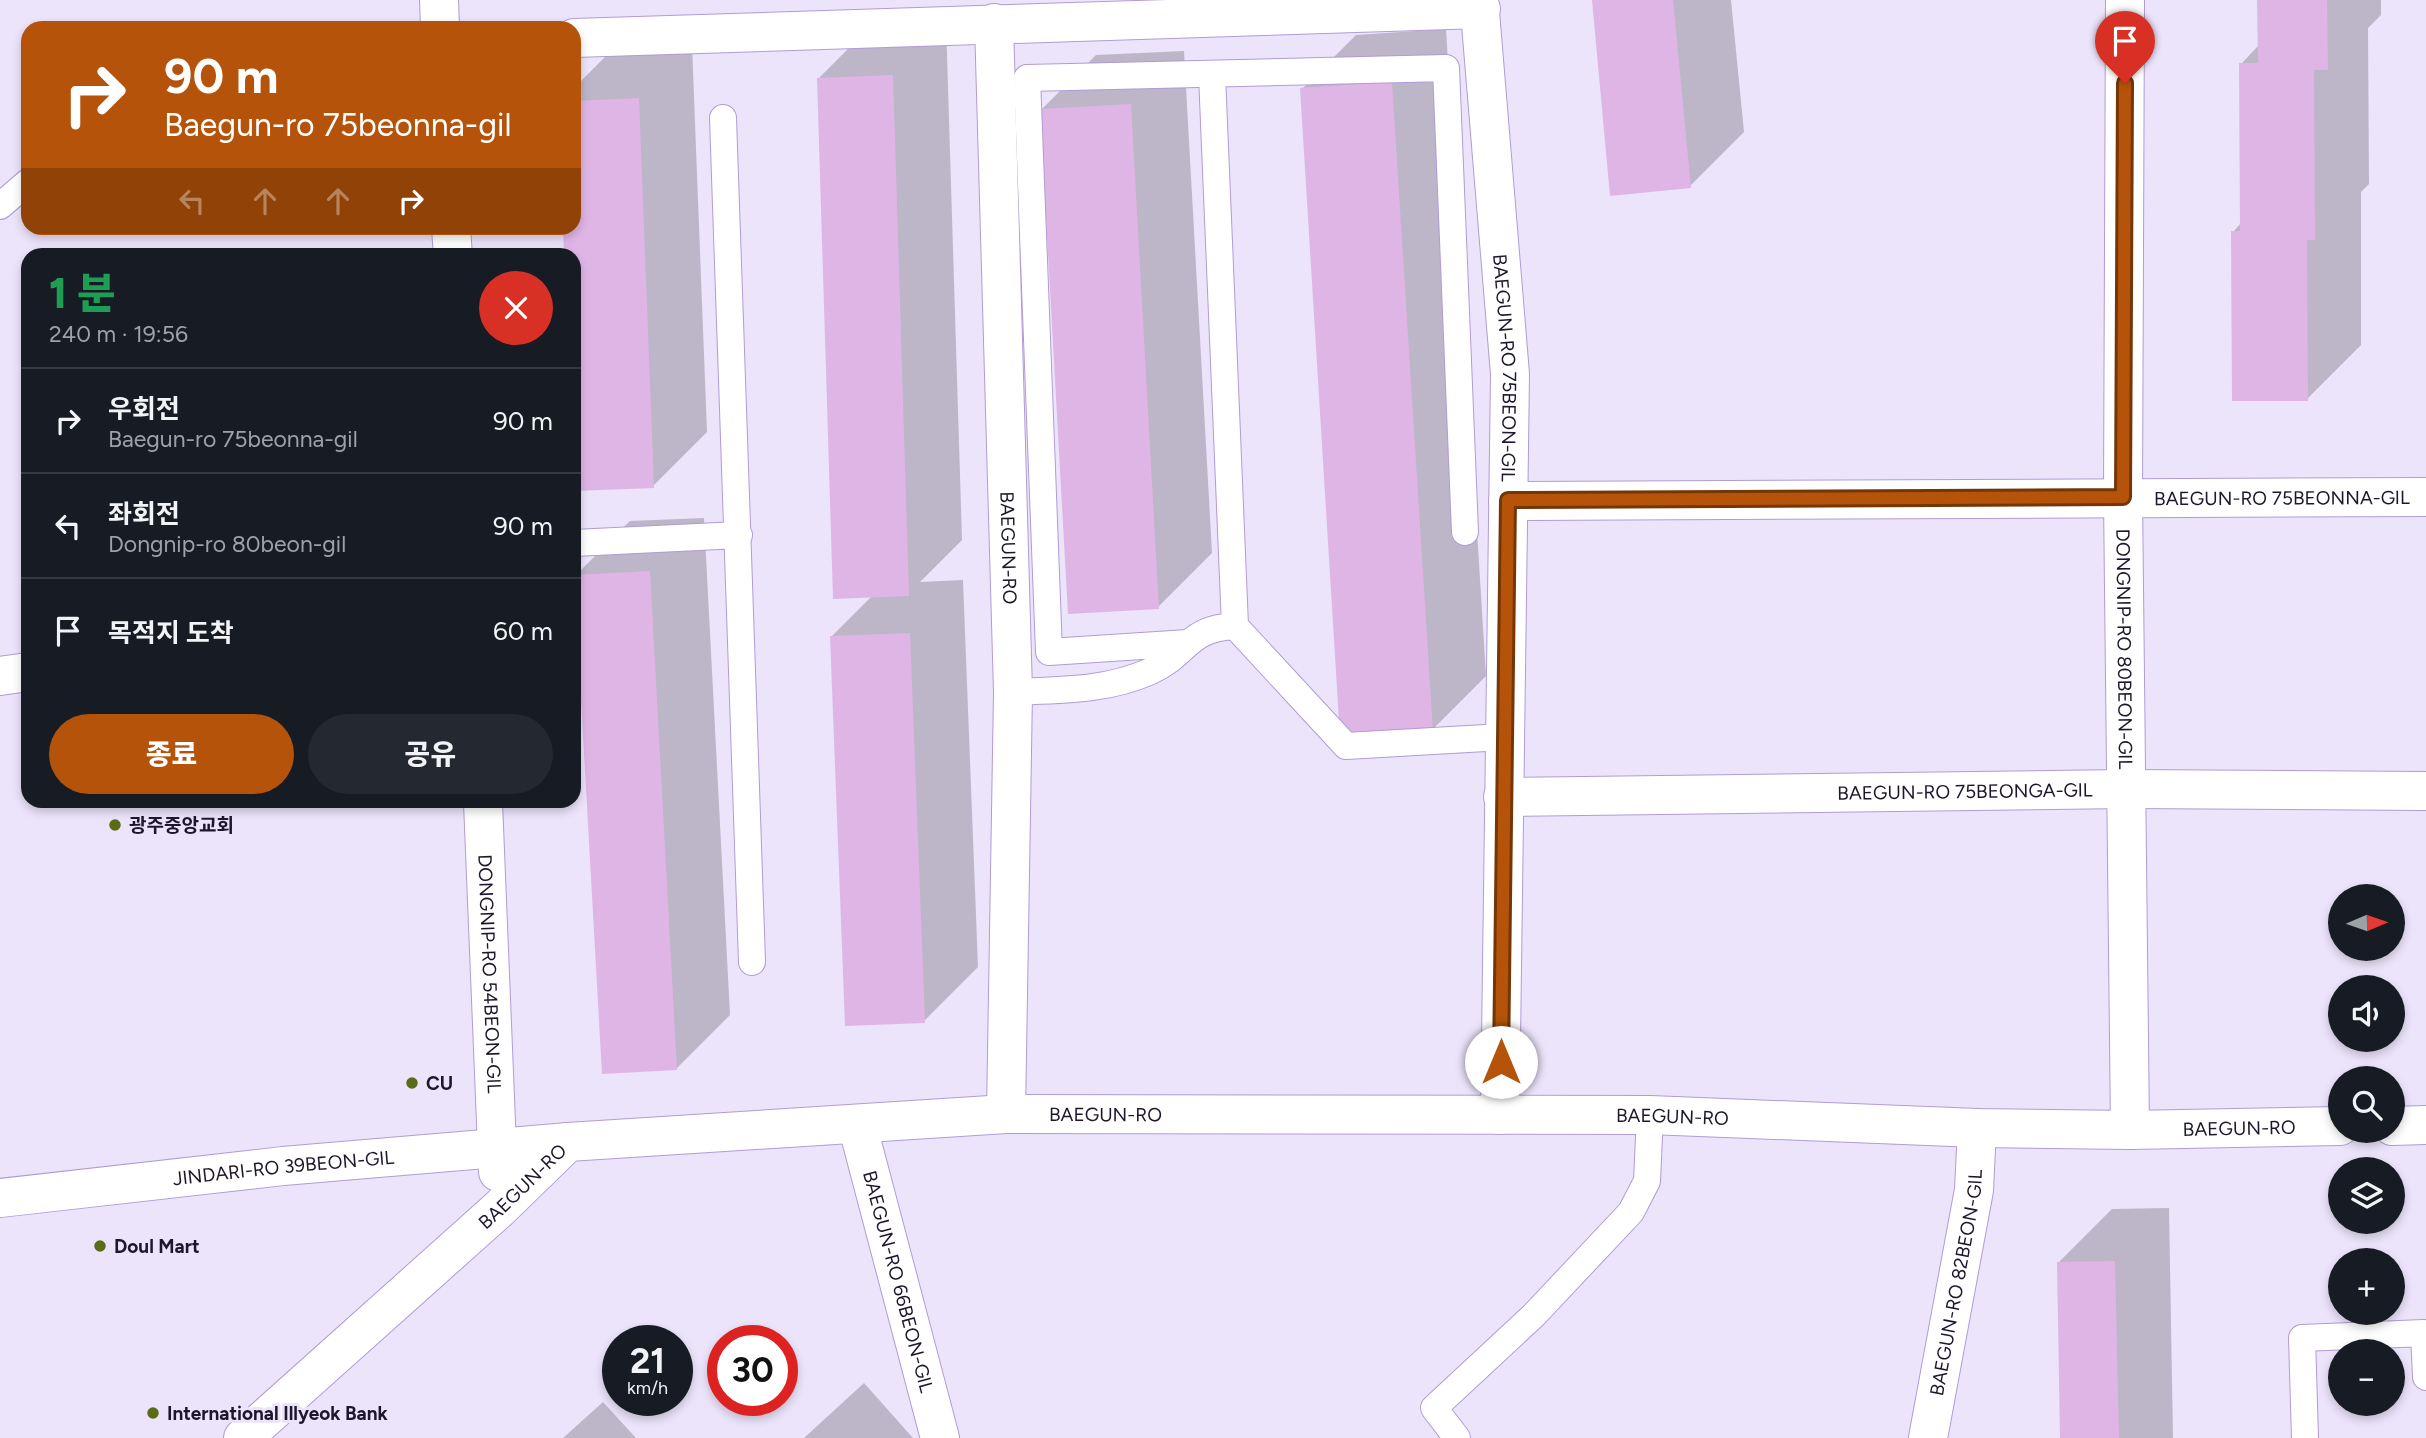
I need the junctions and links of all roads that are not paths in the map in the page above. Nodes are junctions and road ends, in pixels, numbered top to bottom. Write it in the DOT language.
graph roads {
  1 [pos="439,0"];
  2 [pos="2125,0"];
  3 [pos="1480,4"];
  4 [pos="440,21"];
  5 [pos="994,23"];
  6 [pos="581,37"];
  7 [pos="1212,75"];
  8 [pos="723,118"];
  9 [pos="21,188"];
  10 [pos="0,206"];
  11 [pos="2123,497"];
  12 [pos="2426,497"];
  13 [pos="1508,500"];
  14 [pos="1465,532"];
  15 [pos="739,535"];
  16 [pos="581,543"];
  17 [pos="1235,626"];
  18 [pos="1188,643"];
  19 [pos="21,673"];
  20 [pos="0,676"];
  21 [pos="1013,692"];
  22 [pos="1503,737"];
  23 [pos="2126,789"];
  24 [pos="2426,791"];
  25 [pos="1503,797"];
  26 [pos="483,808"];
  27 [pos="752,962"];
  28 [pos="1006,1114"];
  29 [pos="1500,1115"];
  30 [pos="1650,1115"];
  31 [pos="857,1124"];
  32 [pos="2426,1125"];
  33 [pos="2328,1126"];
  34 [pos="2405,1126"];
  35 [pos="1977,1128"];
  36 [pos="2130,1130"];
  37 [pos="568,1142"];
  38 [pos="498,1147"];
  39 [pos="0,1198"];
  40 [pos="499,1209"];
  41 [pos="2426,1377"];
  42 [pos="243,1438"];
  43 [pos="940,1438"];
  44 [pos="1457,1438"];
  45 [pos="1927,1438"];
  46 [pos="2305,1438"];
  1 -- 4 [label="street"];
  2 -- 11 [label="street, DONGNIP-RO 80BEON-GIL"];
  3 -- 5 [label="street"];
  3 -- 13 [label="street, BAEGUN-RO 75BEON-GIL"];
  5 -- 6 [label="street"];
  5 -- 21 [label="street, BAEGUN-RO"];
  7 -- 14 [label="lane"];
  7 -- 17 [label="lane"];
  7 -- 18 [label="lane"];
  8 -- 15 [label="lane"];
  9 -- 10 [label="lane"];
  11 -- 12 [label="street, BAEGUN-RO 75BEONNA-GIL"];
  11 -- 13 [label="street, BAEGUN-RO 75BEONNA-GIL"];
  11 -- 23 [label="street, DONGNIP-RO 80BEON-GIL"];
  13 -- 22 [label="street, BAEGUN-RO 75BEON-GIL"];
  15 -- 16 [label="lane"];
  15 -- 27 [label="lane"];
  17 -- 18 [label="lane"];
  17 -- 22 [label="lane"];
  18 -- 21 [label="lane"];
  19 -- 20 [label="street"];
  21 -- 28 [label="street, BAEGUN-RO"];
  22 -- 25 [label="street, BAEGUN-RO 75BEON-GIL"];
  23 -- 24 [label="street, BAEGUN-RO 75BEONGA-GIL"];
  23 -- 25 [label="street, BAEGUN-RO 75BEONGA-GIL"];
  23 -- 36 [label="street, DONGNIP-RO 80BEON-GIL"];
  25 -- 29 [label="street, BAEGUN-RO 75BEON-GIL"];
  26 -- 38 [label="street, DONGNIP-RO 54BEON-GIL"];
  28 -- 29 [label="street, BAEGUN-RO"];
  28 -- 31 [label="street, BAEGUN-RO"];
  29 -- 30 [label="street, BAEGUN-RO"];
  30 -- 35 [label="street, BAEGUN-RO"];
  30 -- 44 [label="lane"];
  31 -- 37 [label="street, BAEGUN-RO"];
  31 -- 43 [label="street, BAEGUN-RO 66BEON-GIL"];
  32 -- 34 [label="street"];
  33 -- 36 [label="street, BAEGUN-RO"];
  35 -- 36 [label="street, BAEGUN-RO"];
  35 -- 45 [label="street, BAEGUN-RO 82BEON-GIL"];
  37 -- 38 [label="street, JINDARI-RO 39BEON-GIL"];
  37 -- 40 [label="street, BAEGUN-RO"];
  38 -- 39 [label="street, JINDARI-RO 39BEON-GIL"];
  38 -- 40 [label="street, DONGNIP-RO 54BEON-GIL"];
  40 -- 42 [label="street, BAEGUN-RO"];
  41 -- 46 [label="lane"];
}
